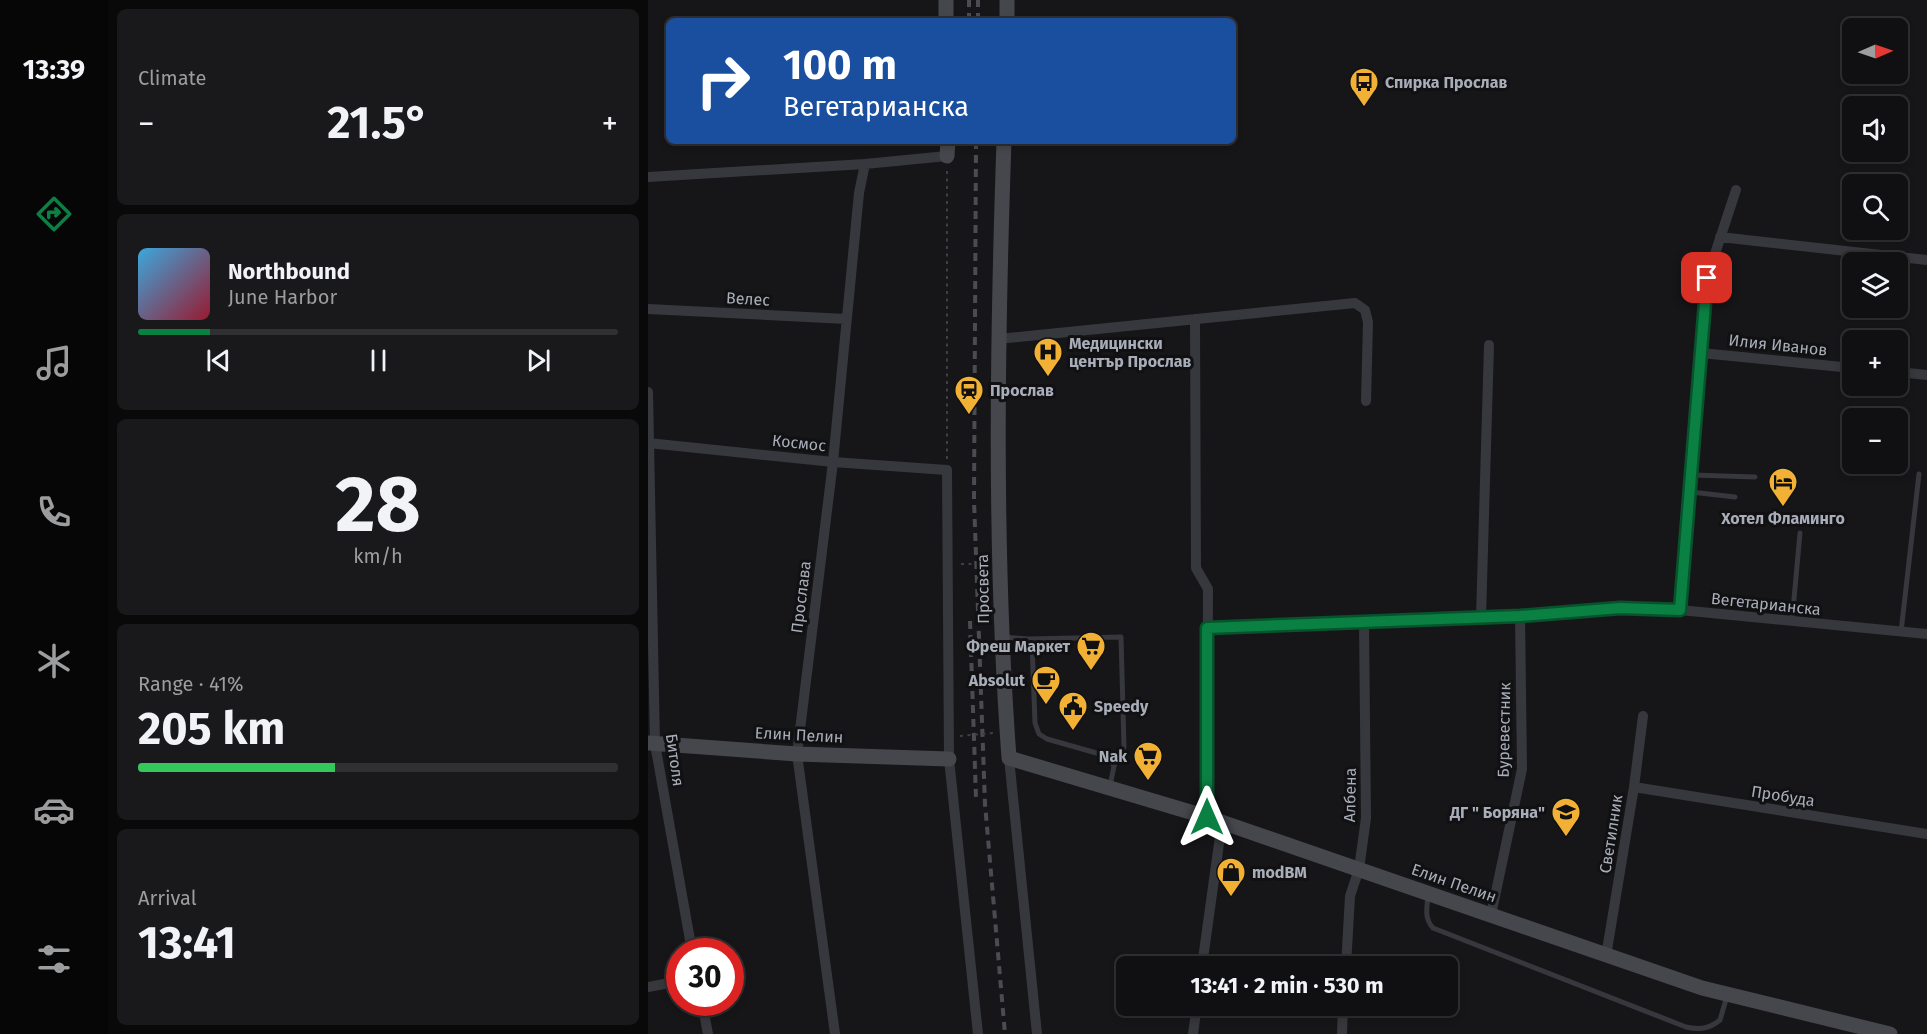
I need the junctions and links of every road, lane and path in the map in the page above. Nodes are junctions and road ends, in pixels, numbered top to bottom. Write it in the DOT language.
graph roads {
  1 [pos="946,0"];
  2 [pos="1007,0"];
  3 [pos="946,18"];
  4 [pos="1006,18"];
  5 [pos="1004,144"];
  6 [pos="947,148"];
  7 [pos="865,164"];
  8 [pos="648,177"];
  9 [pos="1736,190"];
  10 [pos="1720,237"];
  11 [pos="1927,260"];
  12 [pos="648,309"];
  13 [pos="846,319"];
  14 [pos="1196,319"];
  15 [pos="998,339"];
  16 [pos="1489,345"];
  17 [pos="1701,353"];
  18 [pos="1842,367"];
  19 [pos="1908,373"];
  20 [pos="1927,375"];
  21 [pos="648,392"];
  22 [pos="1366,401"];
  23 [pos="648,443"];
  24 [pos="833,462"];
  25 [pos="947,470"];
  26 [pos="1919,474"];
  27 [pos="1692,475"];
  28 [pos="1755,477"];
  29 [pos="1691,492"];
  30 [pos="1736,497"];
  31 [pos="1800,533"];
  32 [pos="961,564"];
  33 [pos="980,564"];
  34 [pos="1680,610"];
  35 [pos="1520,616"];
  36 [pos="1481,617"];
  37 [pos="1364,622"];
  38 [pos="1792,622"];
  39 [pos="1207,628"];
  40 [pos="1901,632"];
  41 [pos="1927,634"];
  42 [pos="1002,637"];
  43 [pos="1028,639"];
  44 [pos="1643,716"];
  45 [pos="993,733"];
  46 [pos="960,736"];
  47 [pos="652,744"];
  48 [pos="797,754"];
  49 [pos="1009,758"];
  50 [pos="949,759"];
  51 [pos="1114,766"];
  52 [pos="1634,787"];
  53 [pos="1110,788"];
  54 [pos="1214,819"];
  55 [pos="1927,834"];
  56 [pos="1359,869"];
  57 [pos="1428,893"];
  58 [pos="1491,915"];
  59 [pos="689,938"];
  60 [pos="1203,956"];
  61 [pos="1347,956"];
  62 [pos="1606,957"];
  63 [pos="666,984"];
  64 [pos="648,987"];
  65 [pos="1728,995"];
  66 [pos="705,1016"];
  67 [pos="1195,1016"];
  68 [pos="1343,1016"];
  69 [pos="708,1034"];
  70 [pos="835,1034"];
  71 [pos="978,1034"];
  72 [pos="1037,1034"];
  73 [pos="1193,1034"];
  74 [pos="1342,1034"];
  75 [pos="1890,1034"];
  1 -- 3 [label="street"];
  2 -- 4 [label="street"];
  5 -- 15 [label="street, Просвета"];
  6 -- 7 [label="street"];
  6 -- 25 [label="path"];
  7 -- 8 [label="street"];
  7 -- 13 [label="street, Прослава"];
  9 -- 10 [label="street"];
  10 -- 11 [label="street"];
  10 -- 17 [label="street"];
  12 -- 13 [label="street, Велес"];
  13 -- 24 [label="street, Прослава"];
  14 -- 15 [label="street"];
  14 -- 22 [label="street"];
  14 -- 39 [label="street"];
  15 -- 42 [label="street, Просвета"];
  16 -- 36 [label="street"];
  17 -- 18 [label="street, Илия Иванов"];
  17 -- 27 [label="street"];
  19 -- 20 [label="street"];
  21 -- 23 [label="street, Битоля"];
  23 -- 24 [label="street, Космос"];
  23 -- 47 [label="street, Битоля"];
  24 -- 25 [label="street, Космос"];
  24 -- 48 [label="street, Прослава"];
  25 -- 50 [label="street"];
  26 -- 40 [label="lane"];
  27 -- 28 [label="lane"];
  27 -- 29 [label="street"];
  29 -- 30 [label="lane"];
  29 -- 34 [label="street"];
  31 -- 38 [label="lane"];
  32 -- 33 [label="path"];
  34 -- 35 [label="street, Вегетарианска"];
  34 -- 38 [label="street, Вегетарианска"];
  35 -- 36 [label="street, Вегетарианска"];
  35 -- 58 [label="street, Буревестник"];
  36 -- 37 [label="street, Вегетарианска"];
  37 -- 39 [label="street, Вегетарианска"];
  37 -- 56 [label="street, Албена"];
  38 -- 40 [label="street, Вегетарианска"];
  39 -- 54 [label="street"];
  40 -- 41 [label="street, Вегетарианска"];
  42 -- 43 [label="lane"];
  42 -- 49 [label="street, Просвета"];
  43 -- 51 [label="lane"];
  43 -- 51 [label="lane"];
  44 -- 52 [label="street, Светилник"];
  45 -- 46 [label="path, bridge"];
  47 -- 48 [label="street, Елин Пелин"];
  47 -- 59 [label="street, Битоля"];
  48 -- 50 [label="street, Елин Пелин"];
  48 -- 70 [label="street, Прослава"];
  49 -- 53 [label="street, Елин Пелин"];
  49 -- 72 [label="street, Просвета"];
  50 -- 71 [label="street"];
  51 -- 53 [label="lane"];
  52 -- 55 [label="street, Пробуда"];
  52 -- 62 [label="street, Светилник"];
  53 -- 54 [label="street, Елин Пелин"];
  54 -- 56 [label="street, Елин Пелин"];
  54 -- 60 [label="street"];
  56 -- 57 [label="street, Елин Пелин"];
  56 -- 61 [label="street, Албена"];
  57 -- 58 [label="street, Елин Пелин"];
  57 -- 65 [label="lane"];
  58 -- 62 [label="street, Елин Пелин"];
  62 -- 65 [label="street, Елин Пелин"];
  63 -- 64 [label="street"];
  65 -- 75 [label="street, Елин Пелин"];
  66 -- 69 [label="street"];
  67 -- 73 [label="street"];
  68 -- 74 [label="street"];
}
